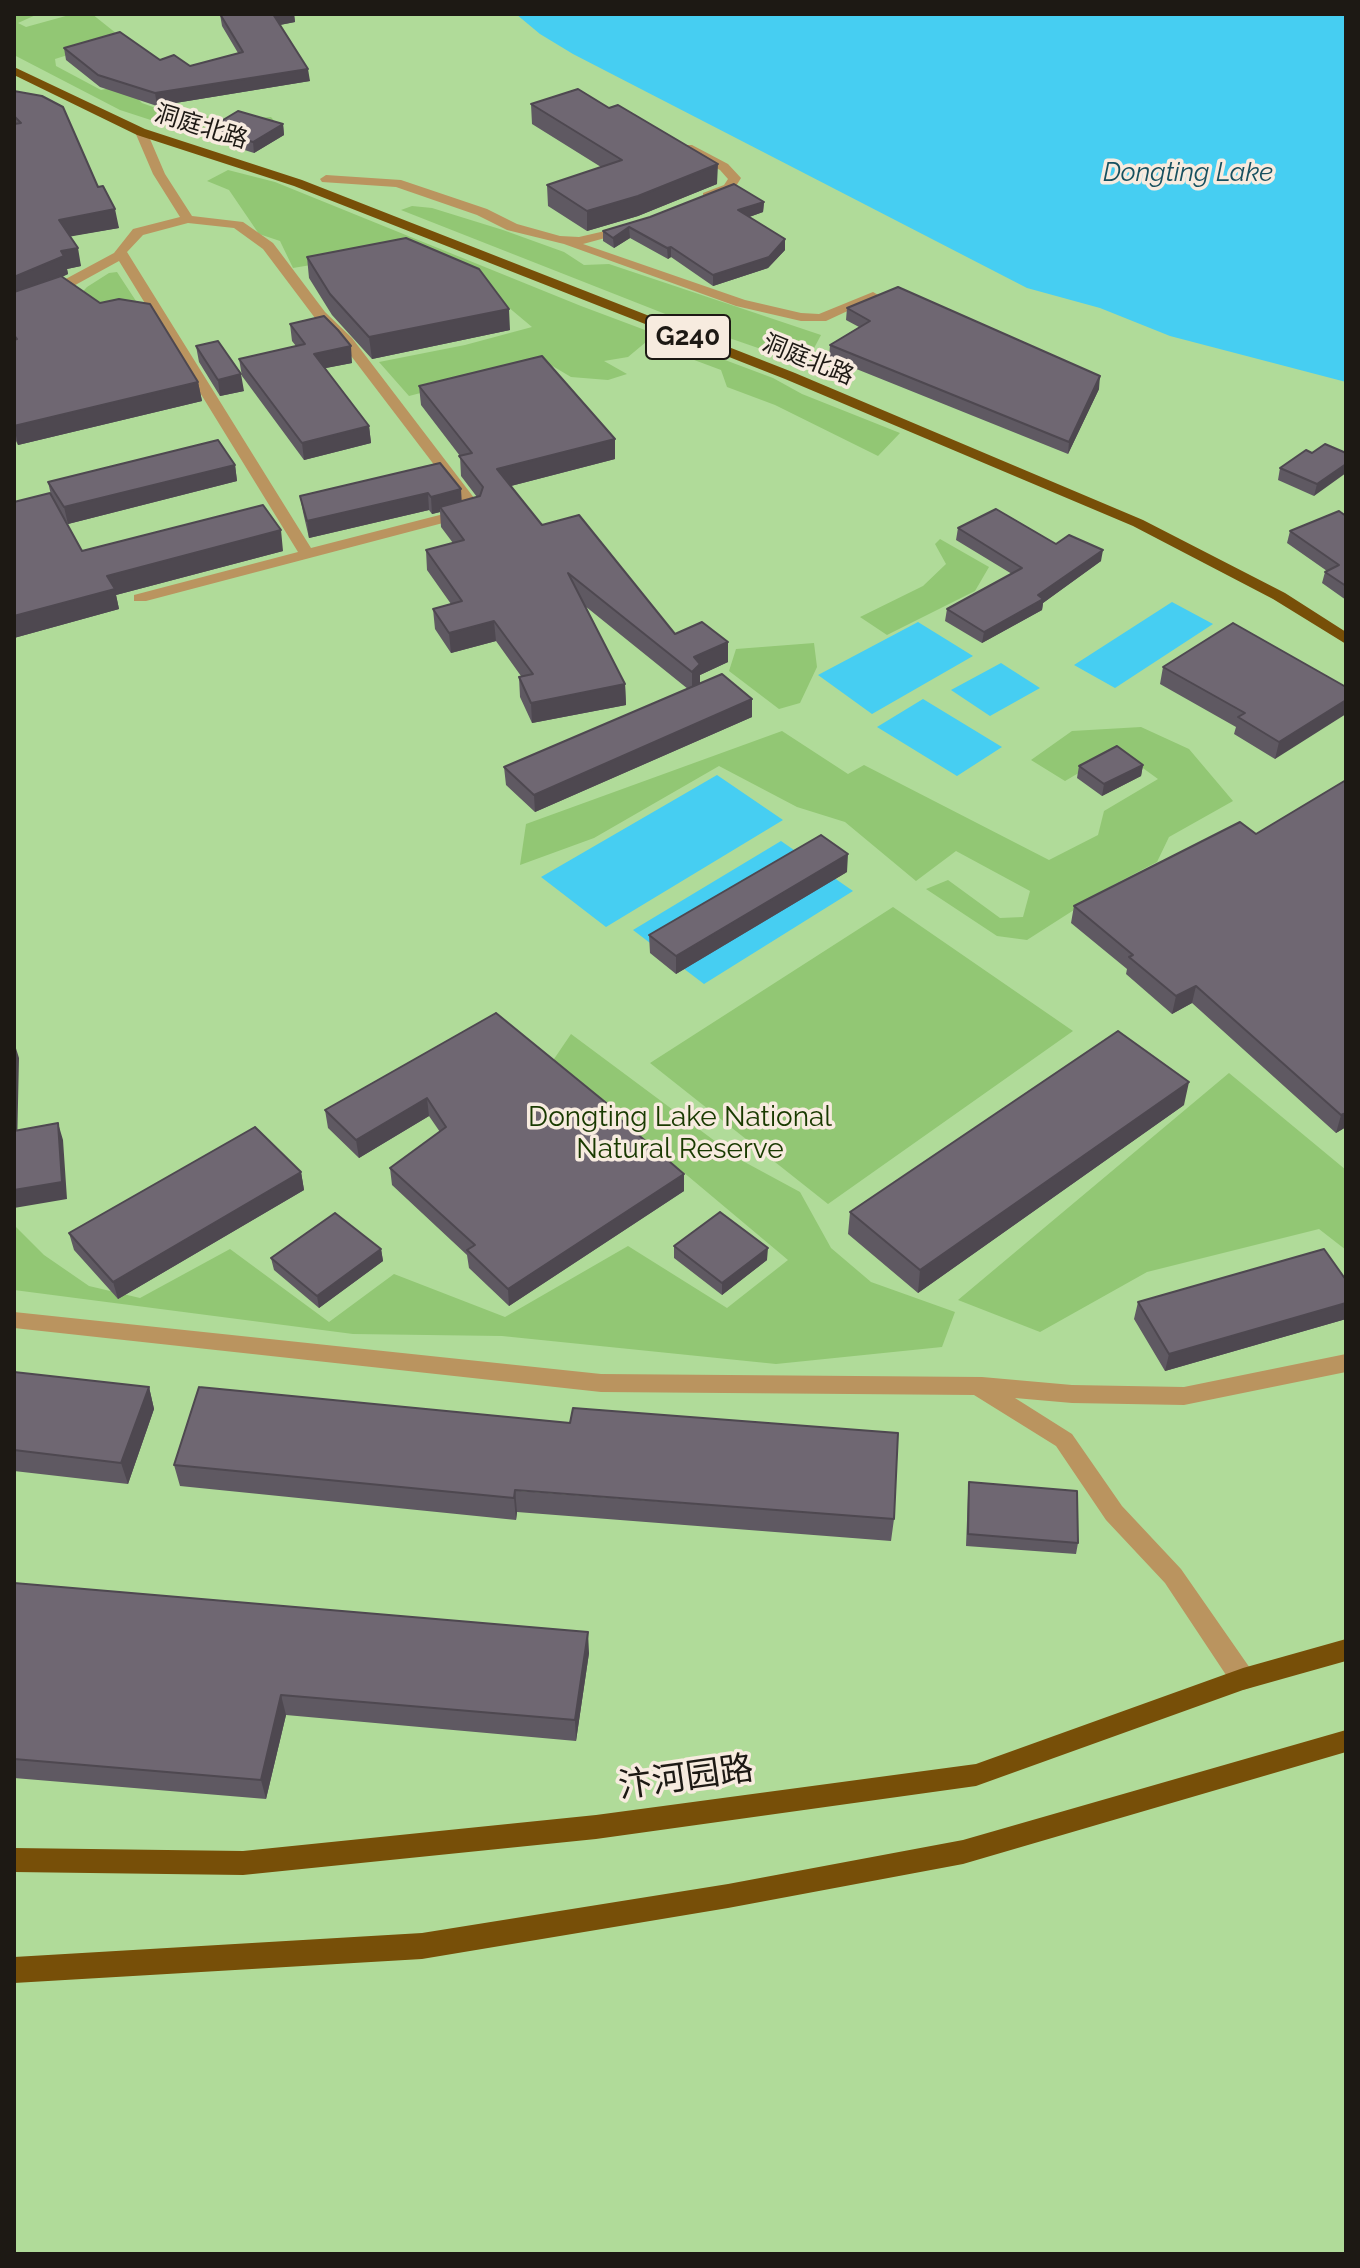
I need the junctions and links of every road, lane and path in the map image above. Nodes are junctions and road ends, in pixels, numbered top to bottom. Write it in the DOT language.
graph roads {
  1 [pos="14,61"];
  2 [pos="14,71"];
  3 [pos="141,132"];
  4 [pos="680,144"];
  5 [pos="326,179"];
  6 [pos="688,203"];
  7 [pos="188,219"];
  8 [pos="644,222"];
  9 [pos="559,240"];
  10 [pos="121,254"];
  11 [pos="873,296"];
  12 [pos="14,306"];
  13 [pos="306,552"];
  14 [pos="140,598"];
  15 [pos="1346,626"];
  16 [pos="1346,639"];
  17 [pos="14,1320"];
  18 [pos="1346,1363"];
  19 [pos="978,1386"];
  20 [pos="1346,1650"];
  21 [pos="1243,1679"];
  22 [pos="1346,1741"];
  23 [pos="14,1860"];
  24 [pos="14,1970"];
  1 -- 5 [label="main road, 洞庭北路 / G240"];
  2 -- 3 [label="main road, 洞庭北路 / G240"];
  3 -- 7 [label="street"];
  3 -- 16 [label="main road, 洞庭北路 / G240"];
  4 -- 6 [label="street"];
  5 -- 9 [label="street"];
  5 -- 15 [label="main road, 洞庭北路 / G240"];
  7 -- 10 [label="street"];
  7 -- 13 [label="street"];
  8 -- 9 [label="street"];
  9 -- 11 [label="street"];
  10 -- 12 [label="street"];
  10 -- 13 [label="street"];
  13 -- 14 [label="street"];
  17 -- 19 [label="street"];
  18 -- 19 [label="street"];
  19 -- 21 [label="street"];
  20 -- 21 [label="main road, 汴河园路"];
  21 -- 23 [label="main road, 汴河园路"];
  22 -- 24 [label="main road"];
}
